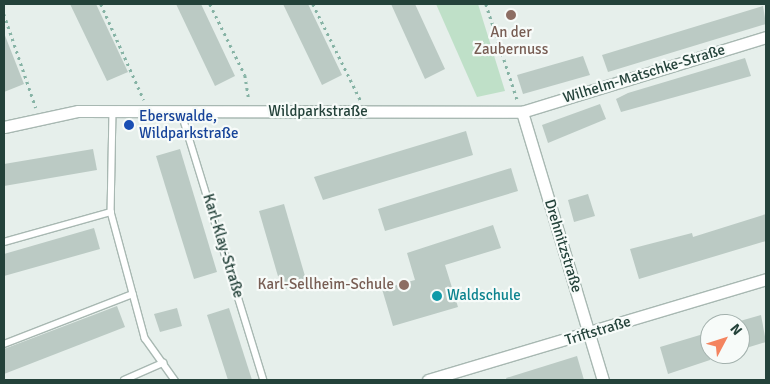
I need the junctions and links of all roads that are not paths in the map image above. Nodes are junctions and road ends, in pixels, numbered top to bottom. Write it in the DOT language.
graph roads {
  1 [pos="766,36"];
  2 [pos="113,111"];
  3 [pos="181,111"];
  4 [pos="522,112"];
  5 [pos="4,126"];
  6 [pos="111,212"];
  7 [pos="4,242"];
  8 [pos="766,279"];
  9 [pos="133,294"];
  10 [pos="590,334"];
  11 [pos="4,344"];
  12 [pos="163,363"];
  13 [pos="124,380"];
  14 [pos="175,380"];
  15 [pos="264,380"];
  16 [pos="428,380"];
  17 [pos="603,380"];
  1 -- 4 [label="street, Wilhelm-Matschke-Straße"];
  2 -- 3 [label="street, Wildparkstraße"];
  2 -- 5 [label="street, Wildparkstraße"];
  2 -- 6 [label="lane"];
  3 -- 4 [label="street, Wildparkstraße"];
  3 -- 15 [label="lane, Karl-Klay-Straße"];
  4 -- 10 [label="street, Drehnitzstraße"];
  6 -- 7 [label="lane"];
  6 -- 9 [label="lane"];
  8 -- 10 [label="street, Triftstraße"];
  9 -- 11 [label="lane"];
  9 -- 12 [label="lane"];
  10 -- 16 [label="street, Triftstraße"];
  10 -- 17 [label="street, Drehnitzstraße"];
  12 -- 13 [label="lane"];
  12 -- 14 [label="lane"];
}
